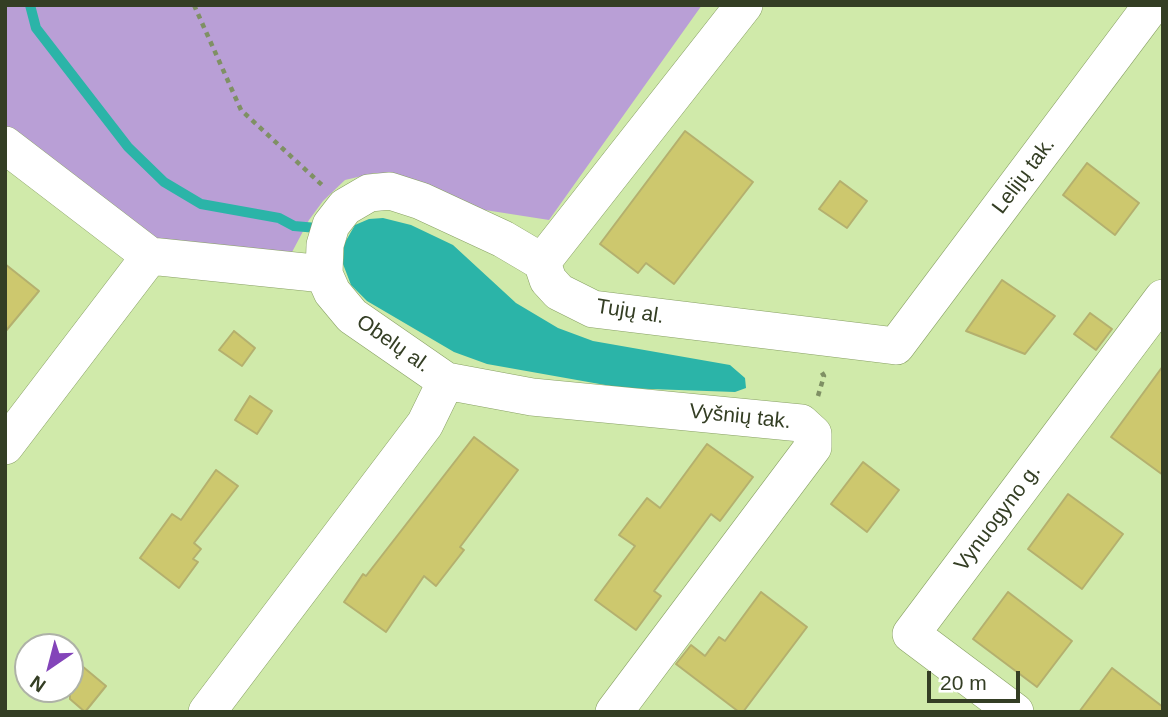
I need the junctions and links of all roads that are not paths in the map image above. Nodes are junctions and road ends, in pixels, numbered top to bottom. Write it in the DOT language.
graph roads {
  1 [pos="744,5"];
  2 [pos="1152,5"];
  3 [pos="5,145"];
  4 [pos="150,256"];
  5 [pos="542,262"];
  6 [pos="324,274"];
  7 [pos="1163,298"];
  8 [pos="896,346"];
  9 [pos="446,381"];
  10 [pos="5,446"];
  11 [pos="208,712"];
  12 [pos="614,712"];
  13 [pos="1015,712"];
  1 -- 5 [label="street"];
  2 -- 8 [label="street, Lelijų tak."];
  3 -- 4 [label="street"];
  4 -- 6 [label="street"];
  4 -- 10 [label="street"];
  5 -- 6 [label="street"];
  5 -- 8 [label="street, Tujų al."];
  6 -- 9 [label="street, Obelų al."];
  7 -- 13 [label="street, Vynuogyno g."];
  9 -- 11 [label="street, Obelų al."];
  9 -- 12 [label="street, Vyšnių tak."];
}
